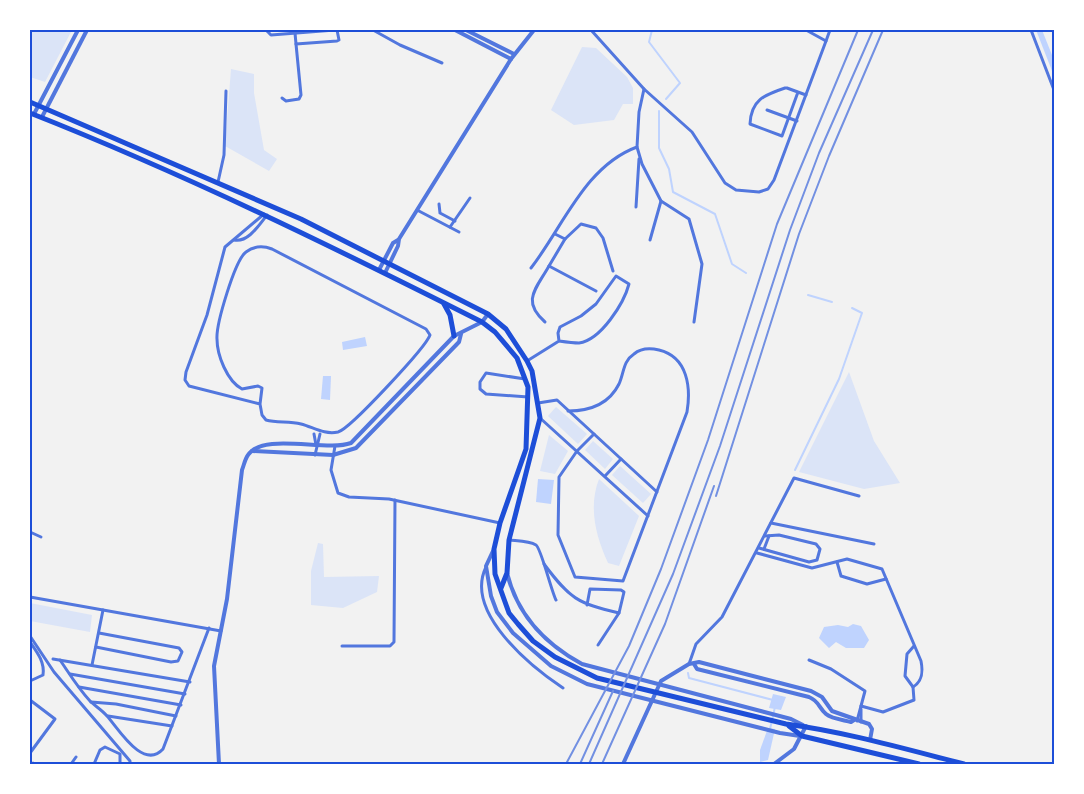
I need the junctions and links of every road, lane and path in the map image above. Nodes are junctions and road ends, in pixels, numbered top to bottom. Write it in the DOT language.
graph roads {
  1 [pos="78,30"];
  2 [pos="87,30"];
  3 [pos="266,30"];
  4 [pos="336,30"];
  5 [pos="373,30"];
  6 [pos="455,30"];
  7 [pos="534,30"];
  8 [pos="590,30"];
  9 [pos="806,30"];
  10 [pos="830,30"];
  11 [pos="1031,30"];
  12 [pos="466,32"];
  13 [pos="295,33"];
  14 [pos="488,41"];
  15 [pos="826,41"];
  16 [pos="296,44"];
  17 [pos="485,46"];
  18 [pos="68,50"];
  19 [pos="75,53"];
  20 [pos="514,54"];
  21 [pos="64,56"];
  22 [pos="511,59"];
  23 [pos="72,60"];
  24 [pos="442,62"];
  25 [pos="644,89"];
  26 [pos="1054,90"];
  27 [pos="226,91"];
  28 [pos="798,92"];
  29 [pos="806,95"];
  30 [pos="282,98"];
  31 [pos="30,102"];
  32 [pos="38,106"];
  33 [pos="46,110"];
  34 [pos="767,110"];
  35 [pos="32,114"];
  36 [pos="42,117"];
  37 [pos="788,118"];
  38 [pos="796,121"];
  39 [pos="637,147"];
  40 [pos="640,156"];
  41 [pos="168,161"];
  42 [pos="165,168"];
  43 [pos="218,182"];
  44 [pos="470,198"];
  45 [pos="661,201"];
  46 [pos="439,204"];
  47 [pos="636,207"];
  48 [pos="417,210"];
  49 [pos="440,213"];
  50 [pos="265,214"];
  51 [pos="436,220"];
  52 [pos="454,221"];
  53 [pos="450,227"];
  54 [pos="458,232"];
  55 [pos="556,234"];
  56 [pos="565,239"];
  57 [pos="398,240"];
  58 [pos="650,240"];
  59 [pos="384,260"];
  60 [pos="390,264"];
  61 [pos="549,266"];
  62 [pos="531,268"];
  63 [pos="379,270"];
  64 [pos="613,271"];
  65 [pos="385,273"];
  66 [pos="596,291"];
  67 [pos="444,302"];
  68 [pos="488,314"];
  69 [pos="482,322"];
  70 [pos="545,322"];
  71 [pos="694,322"];
  72 [pos="462,334"];
  73 [pos="454,336"];
  74 [pos="559,341"];
  75 [pos="436,355"];
  76 [pos="441,360"];
  77 [pos="527,361"];
  78 [pos="420,373"];
  79 [pos="426,377"];
  80 [pos="525,379"];
  81 [pos="410,383"];
  82 [pos="415,388"];
  83 [pos="529,397"];
  84 [pos="537,403"];
  85 [pos="260,404"];
  86 [pos="390,404"];
  87 [pos="395,408"];
  88 [pos="568,411"];
  89 [pos="540,418"];
  90 [pos="370,424"];
  91 [pos="375,429"];
  92 [pos="314,434"];
  93 [pos="320,434"];
  94 [pos="594,434"];
  95 [pos="358,436"];
  96 [pos="363,441"];
  97 [pos="316,445"];
  98 [pos="335,446"];
  99 [pos="252,451"];
  100 [pos="577,451"];
  101 [pos="315,455"];
  102 [pos="333,455"];
  103 [pos="620,458"];
  104 [pos="605,476"];
  105 [pos="658,492"];
  106 [pos="859,496"];
  107 [pos="395,500"];
  108 [pos="648,516"];
  109 [pos="500,523"];
  110 [pos="771,523"];
  111 [pos="30,532"];
  112 [pos="764,536"];
  113 [pos="769,536"];
  114 [pos="41,537"];
  115 [pos="509,540"];
  116 [pos="874,544"];
  117 [pos="759,548"];
  118 [pos="494,549"];
  119 [pos="764,549"];
  120 [pos="757,552"];
  121 [pos="837,562"];
  122 [pos="544,564"];
  123 [pos="486,566"];
  124 [pos="507,573"];
  125 [pos="886,580"];
  126 [pos="501,588"];
  127 [pos="30,596"];
  128 [pos="556,600"];
  129 [pos="587,605"];
  130 [pos="103,610"];
  131 [pos="619,613"];
  132 [pos="209,628"];
  133 [pos="221,631"];
  134 [pos="98,633"];
  135 [pos="30,636"];
  136 [pos="30,642"];
  137 [pos="598,645"];
  138 [pos="342,646"];
  139 [pos="914,646"];
  140 [pos="96,647"];
  141 [pos="53,659"];
  142 [pos="60,660"];
  143 [pos="809,660"];
  144 [pos="691,664"];
  145 [pos="92,665"];
  146 [pos="69,674"];
  147 [pos="30,681"];
  148 [pos="190,682"];
  149 [pos="79,686"];
  150 [pos="913,687"];
  151 [pos="563,688"];
  152 [pos="811,691"];
  153 [pos="185,694"];
  154 [pos="808,697"];
  155 [pos="822,697"];
  156 [pos="30,700"];
  157 [pos="91,702"];
  158 [pos="819,702"];
  159 [pos="181,705"];
  160 [pos="861,707"];
  161 [pos="829,709"];
  162 [pos="826,714"];
  163 [pos="846,715"];
  164 [pos="107,716"];
  165 [pos="176,716"];
  166 [pos="844,720"];
  167 [pos="858,721"];
  168 [pos="784,724"];
  169 [pos="172,726"];
  170 [pos="806,726"];
  171 [pos="802,736"];
  172 [pos="870,740"];
  173 [pos="30,753"];
  174 [pos="76,757"];
  175 [pos="71,764"];
  176 [pos="94,764"];
  177 [pos="120,764"];
  178 [pos="130,764"];
  179 [pos="219,764"];
  180 [pos="623,764"];
  181 [pos="774,764"];
  182 [pos="919,764"];
  183 [pos="964,764"];
  1 -- 18 [label="street"];
  2 -- 19 [label="street"];
  3 -- 13 [label="street"];
  4 -- 13 [label="street"];
  4 -- 16 [label="street"];
  5 -- 24 [label="street"];
  6 -- 12 [label="street"];
  7 -- 20 [label="street"];
  8 -- 25 [label="street"];
  9 -- 15 [label="street"];
  10 -- 15 [label="street"];
  11 -- 26 [label="street"];
  12 -- 14 [label="street"];
  12 -- 17 [label="street"];
  13 -- 16 [label="street"];
  14 -- 17 [label="street"];
  14 -- 20 [label="street"];
  15 -- 29 [label="street"];
  16 -- 30 [label="street"];
  17 -- 22 [label="street"];
  18 -- 19 [label="street"];
  18 -- 21 [label="street"];
  19 -- 23 [label="street"];
  20 -- 22 [label="street"];
  21 -- 23 [label="street"];
  21 -- 32 [label="street"];
  22 -- 48 [label="street"];
  23 -- 33 [label="street"];
  25 -- 38 [label="street"];
  25 -- 39 [label="street"];
  27 -- 43 [label="street"];
  28 -- 29 [label="street"];
  28 -- 37 [label="street"];
  28 -- 37 [label="street"];
  29 -- 38 [label="street"];
  31 -- 32 [label="main road"];
  32 -- 33 [label="main road"];
  32 -- 35 [label="street"];
  33 -- 36 [label="street"];
  33 -- 41 [label="main road"];
  34 -- 37 [label="street"];
  35 -- 36 [label="main road"];
  36 -- 42 [label="main road"];
  37 -- 38 [label="street"];
  39 -- 40 [label="street"];
  39 -- 55 [label="street"];
  40 -- 45 [label="street"];
  40 -- 47 [label="street"];
  41 -- 42 [label="main road"];
  41 -- 43 [label="main road"];
  42 -- 50 [label="main road"];
  43 -- 59 [label="main road"];
  44 -- 52 [label="street"];
  45 -- 58 [label="street"];
  45 -- 71 [label="street"];
  46 -- 49 [label="street"];
  48 -- 51 [label="street"];
  48 -- 57 [label="street"];
  49 -- 51 [label="street"];
  49 -- 52 [label="street"];
  50 -- 63 [label="main road"];
  50 -- 85 [label="street"];
  51 -- 53 [label="street"];
  52 -- 53 [label="street"];
  53 -- 54 [label="street"];
  55 -- 56 [label="street"];
  55 -- 62 [label="street"];
  56 -- 61 [label="street"];
  56 -- 64 [label="street"];
  57 -- 59 [label="street"];
  57 -- 60 [label="street"];
  59 -- 60 [label="main road"];
  59 -- 63 [label="street"];
  60 -- 65 [label="street"];
  60 -- 68 [label="main road"];
  61 -- 66 [label="street"];
  61 -- 70 [label="street"];
  63 -- 65 [label="main road"];
  65 -- 67 [label="main road"];
  67 -- 69 [label="main road"];
  67 -- 73 [label="main road"];
  68 -- 69 [label="street"];
  68 -- 77 [label="main road"];
  69 -- 72 [label="street"];
  69 -- 80 [label="main road"];
  72 -- 73 [label="street"];
  72 -- 76 [label="street"];
  73 -- 75 [label="street"];
  74 -- 74 [label="street"];
  74 -- 77 [label="street"];
  75 -- 76 [label="street"];
  75 -- 78 [label="street"];
  76 -- 79 [label="street"];
  77 -- 84 [label="main road"];
  78 -- 79 [label="street"];
  78 -- 81 [label="street"];
  79 -- 82 [label="street"];
  80 -- 83 [label="main road"];
  80 -- 83 [label="street"];
  81 -- 82 [label="street"];
  81 -- 86 [label="street"];
  82 -- 87 [label="street"];
  83 -- 109 [label="main road"];
  84 -- 88 [label="street"];
  84 -- 89 [label="main road"];
  85 -- 85 [label="street"];
  86 -- 87 [label="street"];
  86 -- 90 [label="street"];
  87 -- 91 [label="street"];
  88 -- 94 [label="street"];
  88 -- 105 [label="street"];
  89 -- 100 [label="street"];
  89 -- 115 [label="main road"];
  90 -- 91 [label="street"];
  90 -- 95 [label="street"];
  91 -- 96 [label="street"];
  92 -- 97 [label="street"];
  93 -- 97 [label="street"];
  94 -- 100 [label="street"];
  94 -- 103 [label="street"];
  95 -- 96 [label="street"];
  95 -- 98 [label="street"];
  96 -- 102 [label="street"];
  97 -- 98 [label="street"];
  97 -- 99 [label="street"];
  97 -- 101 [label="street"];
  98 -- 102 [label="street"];
  99 -- 101 [label="street"];
  99 -- 133 [label="street"];
  100 -- 104 [label="street"];
  100 -- 108 [label="street"];
  101 -- 102 [label="street"];
  102 -- 107 [label="street"];
  103 -- 104 [label="street"];
  103 -- 105 [label="street"];
  104 -- 108 [label="street"];
  105 -- 108 [label="street"];
  106 -- 110 [label="street"];
  107 -- 109 [label="street"];
  107 -- 138 [label="street"];
  109 -- 118 [label="main road"];
  110 -- 112 [label="street"];
  110 -- 116 [label="street"];
  111 -- 114 [label="street"];
  112 -- 113 [label="street"];
  112 -- 117 [label="street"];
  113 -- 119 [label="street"];
  113 -- 119 [label="street"];
  115 -- 122 [label="street"];
  115 -- 124 [label="main road"];
  117 -- 119 [label="street"];
  117 -- 120 [label="street"];
  118 -- 123 [label="street"];
  118 -- 126 [label="main road"];
  120 -- 121 [label="street"];
  120 -- 144 [label="street"];
  121 -- 125 [label="street"];
  121 -- 125 [label="street"];
  122 -- 128 [label="street"];
  122 -- 129 [label="street"];
  123 -- 151 [label="street"];
  123 -- 171 [label="street"];
  124 -- 126 [label="main road"];
  124 -- 170 [label="street"];
  125 -- 139 [label="street"];
  126 -- 168 [label="main road"];
  127 -- 130 [label="street"];
  129 -- 131 [label="street"];
  129 -- 131 [label="street"];
  130 -- 132 [label="street"];
  130 -- 134 [label="street"];
  131 -- 137 [label="street"];
  132 -- 133 [label="street"];
  132 -- 148 [label="street"];
  133 -- 179 [label="street"];
  134 -- 140 [label="street"];
  134 -- 140 [label="street"];
  135 -- 178 [label="street"];
  136 -- 147 [label="street"];
  139 -- 150 [label="street"];
  139 -- 150 [label="street"];
  140 -- 145 [label="street"];
  141 -- 142 [label="street"];
  142 -- 145 [label="street"];
  142 -- 146 [label="street"];
  143 -- 160 [label="street"];
  144 -- 152 [label="street"];
  144 -- 154 [label="street"];
  144 -- 180 [label="street"];
  145 -- 148 [label="street"];
  146 -- 149 [label="street"];
  146 -- 153 [label="street"];
  148 -- 153 [label="street"];
  149 -- 157 [label="street"];
  149 -- 159 [label="street"];
  150 -- 160 [label="street"];
  152 -- 154 [label="street"];
  152 -- 155 [label="street"];
  153 -- 159 [label="street"];
  154 -- 158 [label="street"];
  155 -- 158 [label="street"];
  155 -- 161 [label="street"];
  156 -- 173 [label="street"];
  157 -- 164 [label="street"];
  157 -- 165 [label="street"];
  158 -- 162 [label="street"];
  159 -- 165 [label="street"];
  160 -- 167 [label="street"];
  161 -- 162 [label="street"];
  161 -- 163 [label="street"];
  162 -- 166 [label="street"];
  163 -- 166 [label="street"];
  163 -- 167 [label="street"];
  164 -- 169 [label="street"];
  164 -- 169 [label="street"];
  165 -- 169 [label="street"];
  166 -- 167 [label="street"];
  167 -- 172 [label="street"];
  168 -- 170 [label="main road"];
  168 -- 171 [label="main road"];
  170 -- 171 [label="street"];
  170 -- 172 [label="main road"];
  171 -- 181 [label="street"];
  171 -- 182 [label="main road"];
  172 -- 183 [label="main road"];
  174 -- 175 [label="street"];
  176 -- 177 [label="street"];
}
